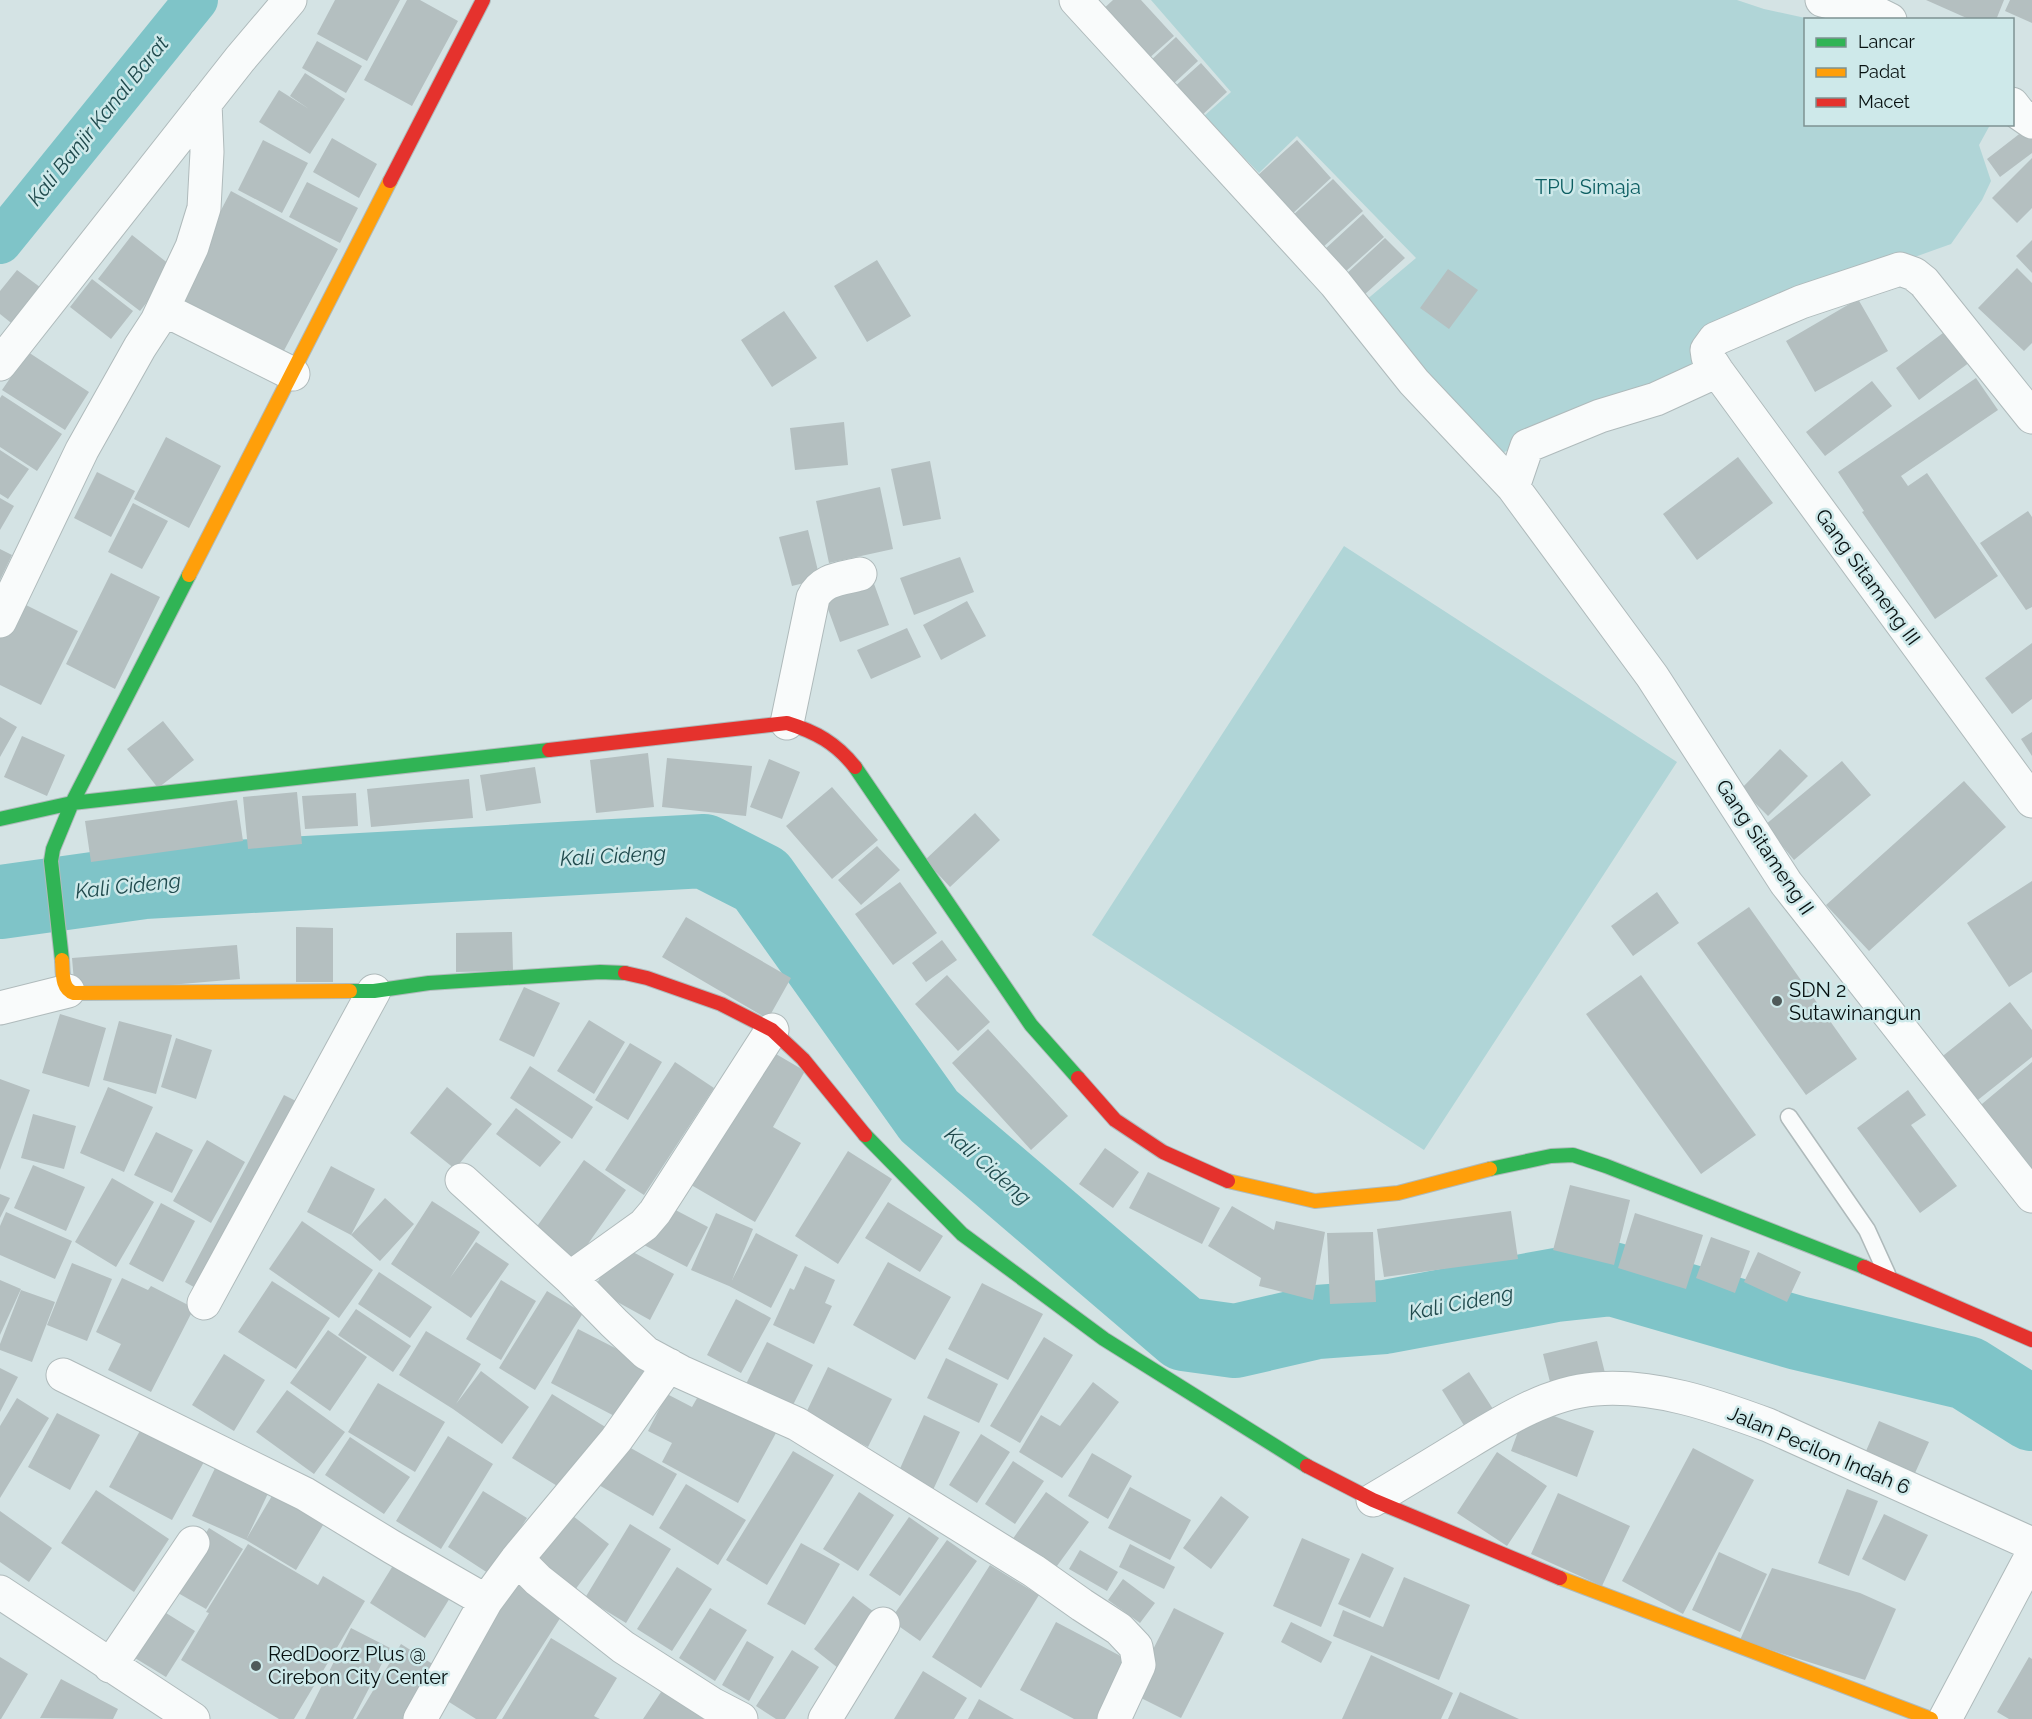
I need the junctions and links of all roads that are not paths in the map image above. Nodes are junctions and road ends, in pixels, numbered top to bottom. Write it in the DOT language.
graph roads {
  1 [pos="290,0"];
  2 [pos="483,0"];
  3 [pos="1076,0"];
  4 [pos="1822,0"];
  5 [pos="1886,18"];
  6 [pos="205,104"];
  7 [pos="2014,106"];
  8 [pos="2032,122"];
  9 [pos="163,309"];
  10 [pos="1712,361"];
  11 [pos="0,364"];
  12 [pos="293,374"];
  13 [pos="2032,417"];
  14 [pos="1514,487"];
  15 [pos="860,574"];
  16 [pos="0,621"];
  17 [pos="787,723"];
  18 [pos="2032,801"];
  19 [pos="72,803"];
  20 [pos="0,819"];
  21 [pos="68,991"];
  22 [pos="374,991"];
  23 [pos="0,1008"];
  24 [pos="772,1030"];
  25 [pos="1790,1117"];
  26 [pos="462,1180"];
  27 [pos="2032,1196"];
  28 [pos="570,1278"];
  29 [pos="1889,1278"];
  30 [pos="204,1303"];
  31 [pos="2032,1340"];
  32 [pos="669,1365"];
  33 [pos="63,1375"];
  34 [pos="1373,1500"];
  35 [pos="193,1543"];
  36 [pos="2032,1544"];
  37 [pos="2032,1555"];
  38 [pos="517,1559"];
  39 [pos="0,1592"];
  40 [pos="486,1600"];
  41 [pos="883,1624"];
  42 [pos="110,1666"];
  43 [pos="193,1719"];
  44 [pos="420,1719"];
  45 [pos="741,1719"];
  46 [pos="825,1719"];
  47 [pos="1114,1719"];
  48 [pos="1931,1719"];
  49 [pos="1945,1719"];
  1 -- 6 [label="street"];
  2 -- 12 [label="street"];
  3 -- 14 [label="street, Gang Sitameng II"];
  4 -- 5 [label="street"];
  6 -- 9 [label="street"];
  6 -- 11 [label="street"];
  7 -- 8 [label="street"];
  9 -- 12 [label="street"];
  9 -- 16 [label="street"];
  10 -- 13 [label="street"];
  10 -- 14 [label="street"];
  10 -- 18 [label="street, Gang Sitameng III"];
  12 -- 19 [label="street"];
  14 -- 27 [label="street, Gang Sitameng II"];
  15 -- 17 [label="street"];
  17 -- 19 [label="street"];
  17 -- 29 [label="street"];
  19 -- 20 [label="street"];
  19 -- 21 [label="street"];
  21 -- 22 [label="street"];
  21 -- 23 [label="street"];
  22 -- 24 [label="street"];
  22 -- 30 [label="street"];
  24 -- 28 [label="street"];
  24 -- 34 [label="street"];
  25 -- 29 [label="lane"];
  26 -- 28 [label="street"];
  28 -- 32 [label="street"];
  29 -- 31 [label="street"];
  32 -- 38 [label="street"];
  32 -- 47 [label="street"];
  33 -- 40 [label="street"];
  34 -- 36 [label="street, Jalan Pecilon Indah 6"];
  34 -- 48 [label="street"];
  35 -- 42 [label="street"];
  37 -- 49 [label="street"];
  38 -- 40 [label="street"];
  38 -- 45 [label="street"];
  39 -- 42 [label="street"];
  40 -- 44 [label="street"];
  41 -- 46 [label="street"];
  42 -- 43 [label="street"];
}
